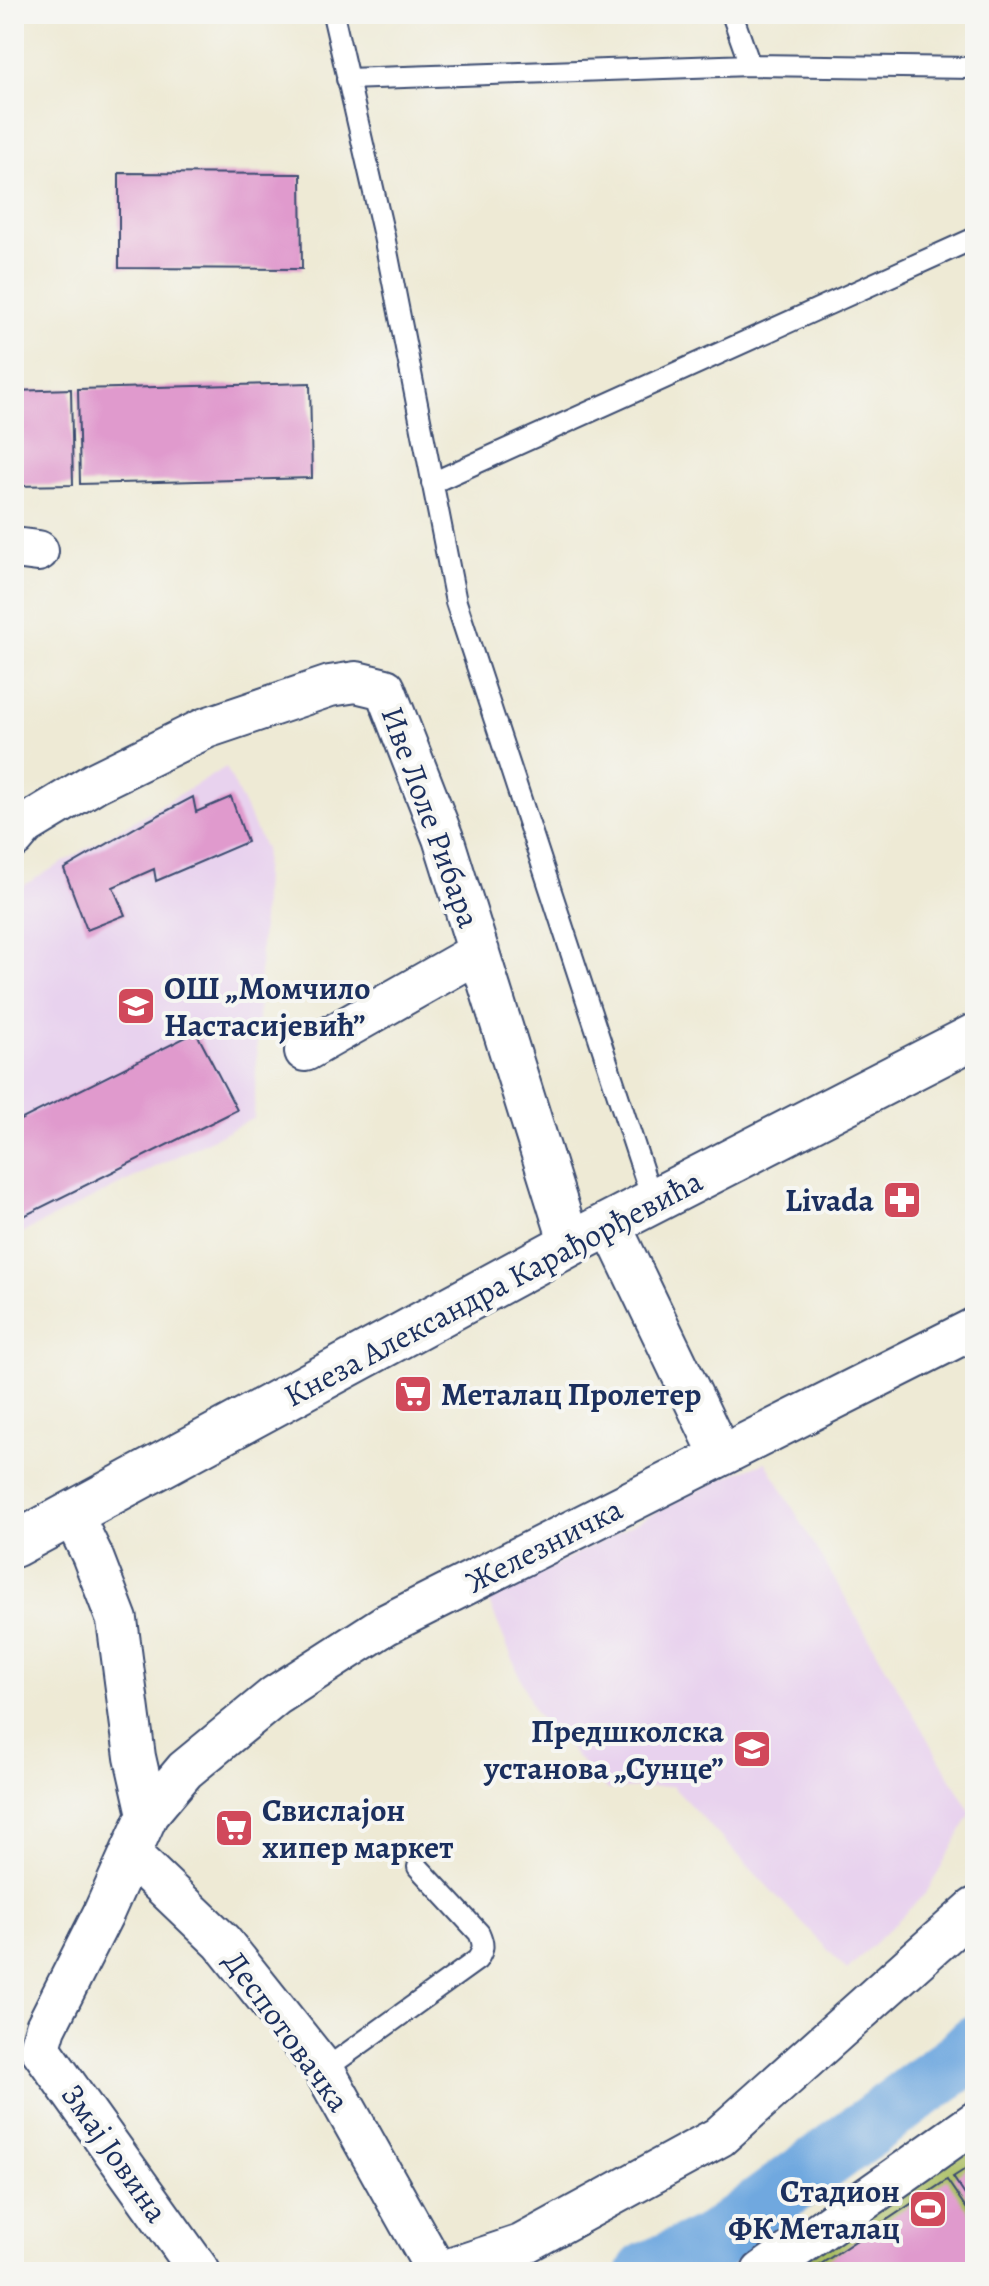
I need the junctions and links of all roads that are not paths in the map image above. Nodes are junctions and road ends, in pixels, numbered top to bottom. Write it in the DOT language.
graph roads {
  1 [pos="333,14"];
  2 [pos="732,14"];
  3 [pos="750,65"];
  4 [pos="975,68"];
  5 [pos="347,79"];
  6 [pos="975,238"];
  7 [pos="432,483"];
  8 [pos="14,838"];
  9 [pos="479,952"];
  10 [pos="975,1036"];
  11 [pos="305,1051"];
  12 [pos="653,1202"];
  13 [pos="610,1224"];
  14 [pos="570,1244"];
  15 [pos="975,1328"];
  16 [pos="721,1456"];
  17 [pos="72,1514"];
  18 [pos="14,1545"];
  19 [pos="148,1814"];
  20 [pos="130,1854"];
  21 [pos="418,1867"];
  22 [pos="975,1908"];
  23 [pos="324,2070"];
  24 [pos="975,2122"];
  25 [pos="200,2272"];
  26 [pos="439,2272"];
  27 [pos="762,2272"];
  1 -- 5 [label="lane"];
  2 -- 3 [label="lane"];
  3 -- 4 [label="lane"];
  3 -- 5 [label="lane"];
  5 -- 7 [label="lane"];
  6 -- 7 [label="lane"];
  7 -- 12 [label="lane"];
  8 -- 9 [label="street, Иве Лоле Рибара"];
  9 -- 11 [label="street"];
  9 -- 14 [label="street, Иве Лоле Рибара"];
  10 -- 12 [label="street, Кнеза Александра Карађорђевића"];
  12 -- 13 [label="street, Кнеза Александра Карађорђевића"];
  13 -- 14 [label="street, Кнеза Александра Карађорђевића"];
  13 -- 16 [label="street"];
  14 -- 17 [label="street, Кнеза Александра Карађорђевића"];
  15 -- 16 [label="street, Железничка"];
  16 -- 19 [label="street, Железничка"];
  17 -- 18 [label="street, Кнеза Александра Карађорђевића"];
  17 -- 19 [label="street"];
  19 -- 20 [label="street, Змај Јовина"];
  20 -- 23 [label="street, Деспотовачка"];
  20 -- 25 [label="street, Змај Јовина"];
  21 -- 23 [label="lane"];
  22 -- 26 [label="street"];
  23 -- 26 [label="street, Деспотовачка"];
  24 -- 27 [label="street"];
}
